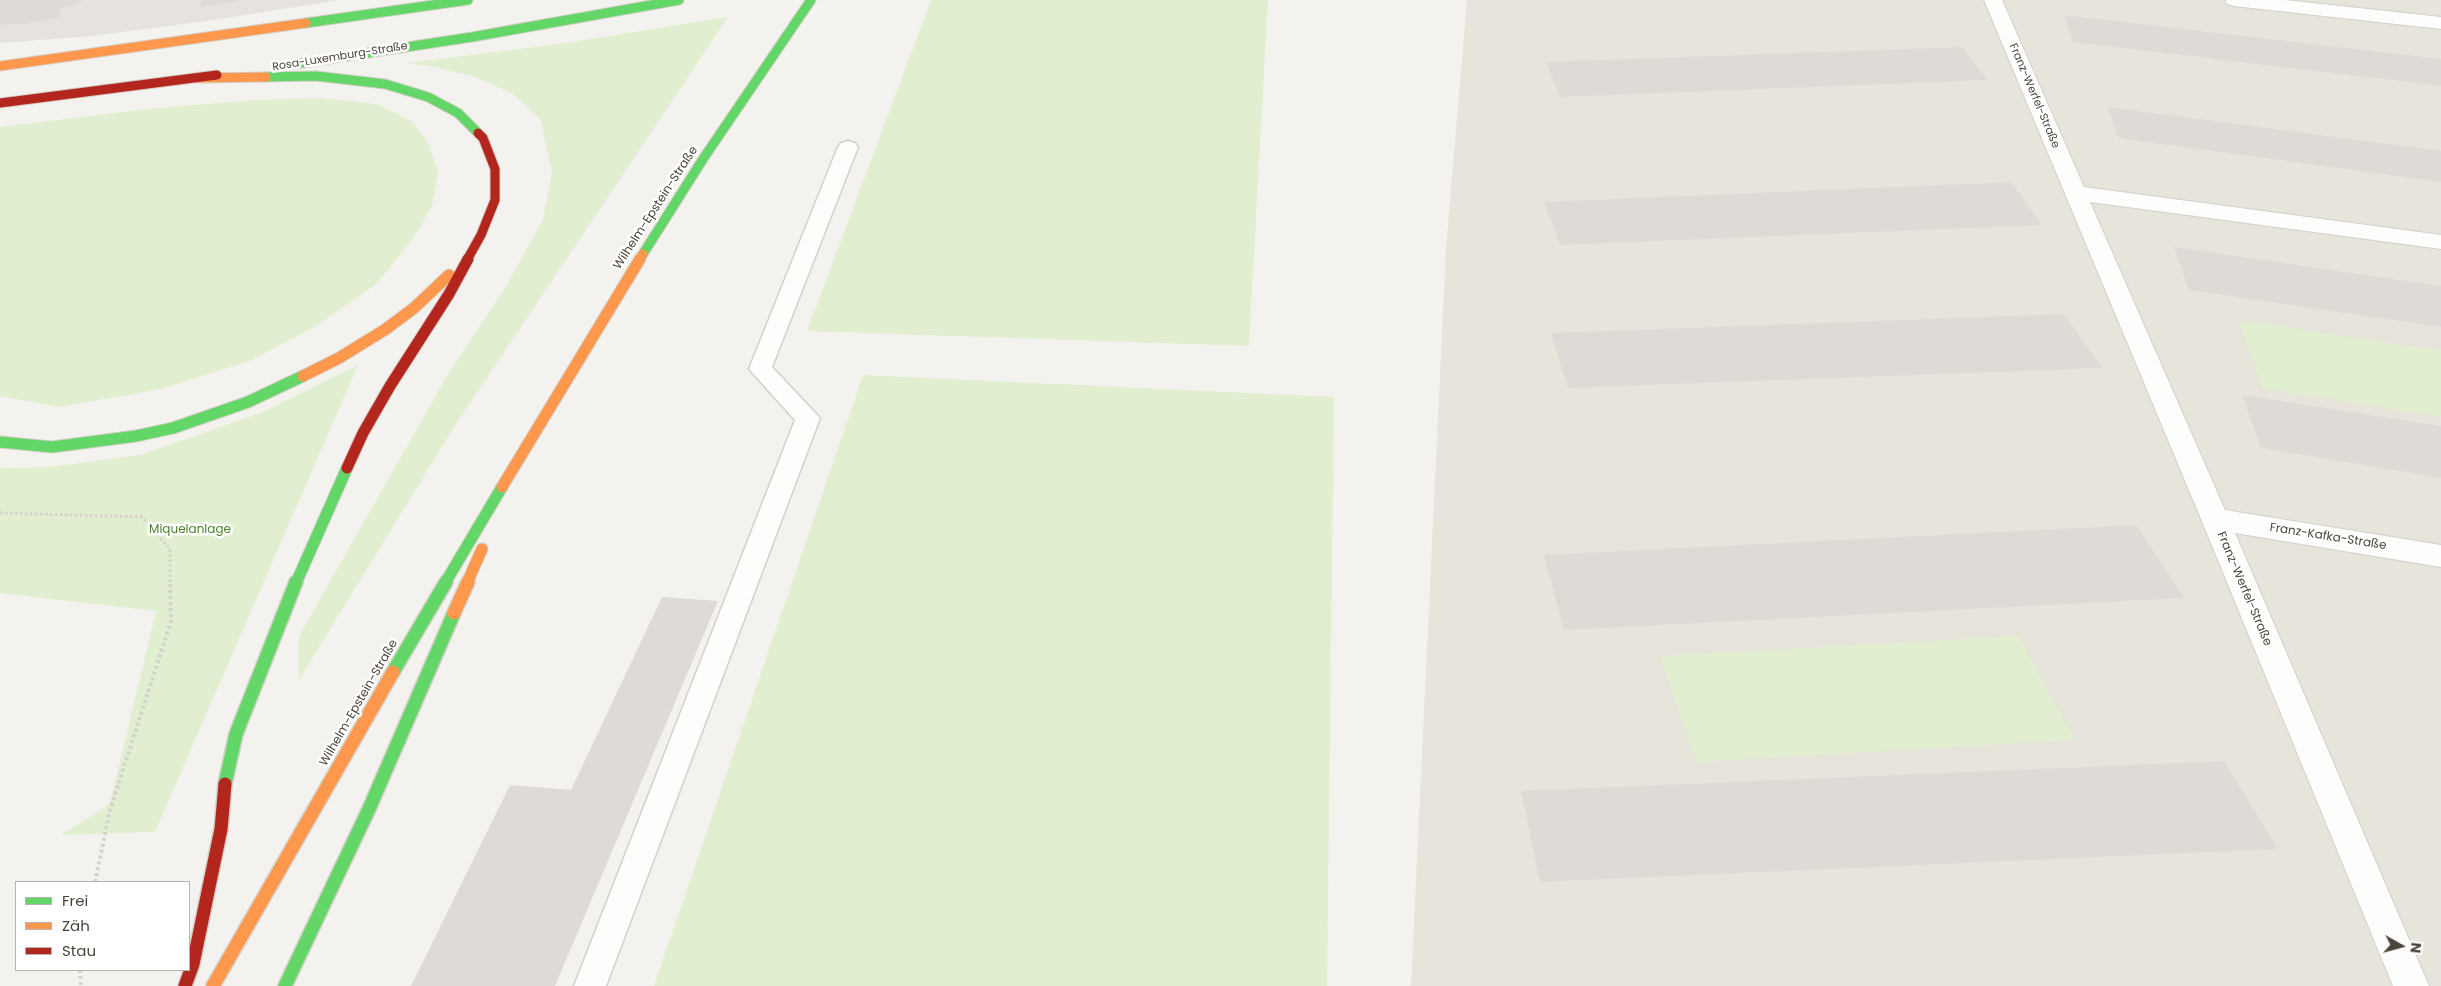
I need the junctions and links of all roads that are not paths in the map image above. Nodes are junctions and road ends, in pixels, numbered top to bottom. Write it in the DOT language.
graph roads {
  1 [pos="468,0"];
  2 [pos="679,0"];
  3 [pos="811,0"];
  4 [pos="1993,0"];
  5 [pos="2234,0"];
  6 [pos="2441,23"];
  7 [pos="0,66"];
  8 [pos="198,78"];
  9 [pos="0,103"];
  10 [pos="848,147"];
  11 [pos="2075,193"];
  12 [pos="481,234"];
  13 [pos="2441,242"];
  14 [pos="532,435"];
  15 [pos="0,442"];
  16 [pos="2215,519"];
  17 [pos="2441,556"];
  18 [pos="185,986"];
  19 [pos="213,986"];
  20 [pos="285,986"];
  21 [pos="590,986"];
  22 [pos="2411,986"];
  1 -- 7 [label="main road"];
  2 -- 8 [label="main road, Rosa-Luxemburg-Straße"];
  3 -- 14 [label="main road, Wilhelm-Epstein-Straße"];
  4 -- 11 [label="street, Franz-Werfel-Straße"];
  5 -- 6 [label="street"];
  8 -- 9 [label="main road, Rosa-Luxemburg-Straße"];
  8 -- 12 [label="main road"];
  10 -- 21 [label="lane"];
  11 -- 13 [label="street"];
  11 -- 16 [label="street, Franz-Werfel-Straße"];
  12 -- 15 [label="main road"];
  12 -- 18 [label="main road"];
  14 -- 19 [label="main road, Wilhelm-Epstein-Straße"];
  14 -- 20 [label="main road, Wilhelm-Epstein-Straße"];
  16 -- 17 [label="street, Franz-Kafka-Straße"];
  16 -- 22 [label="street, Franz-Werfel-Straße"];
}
